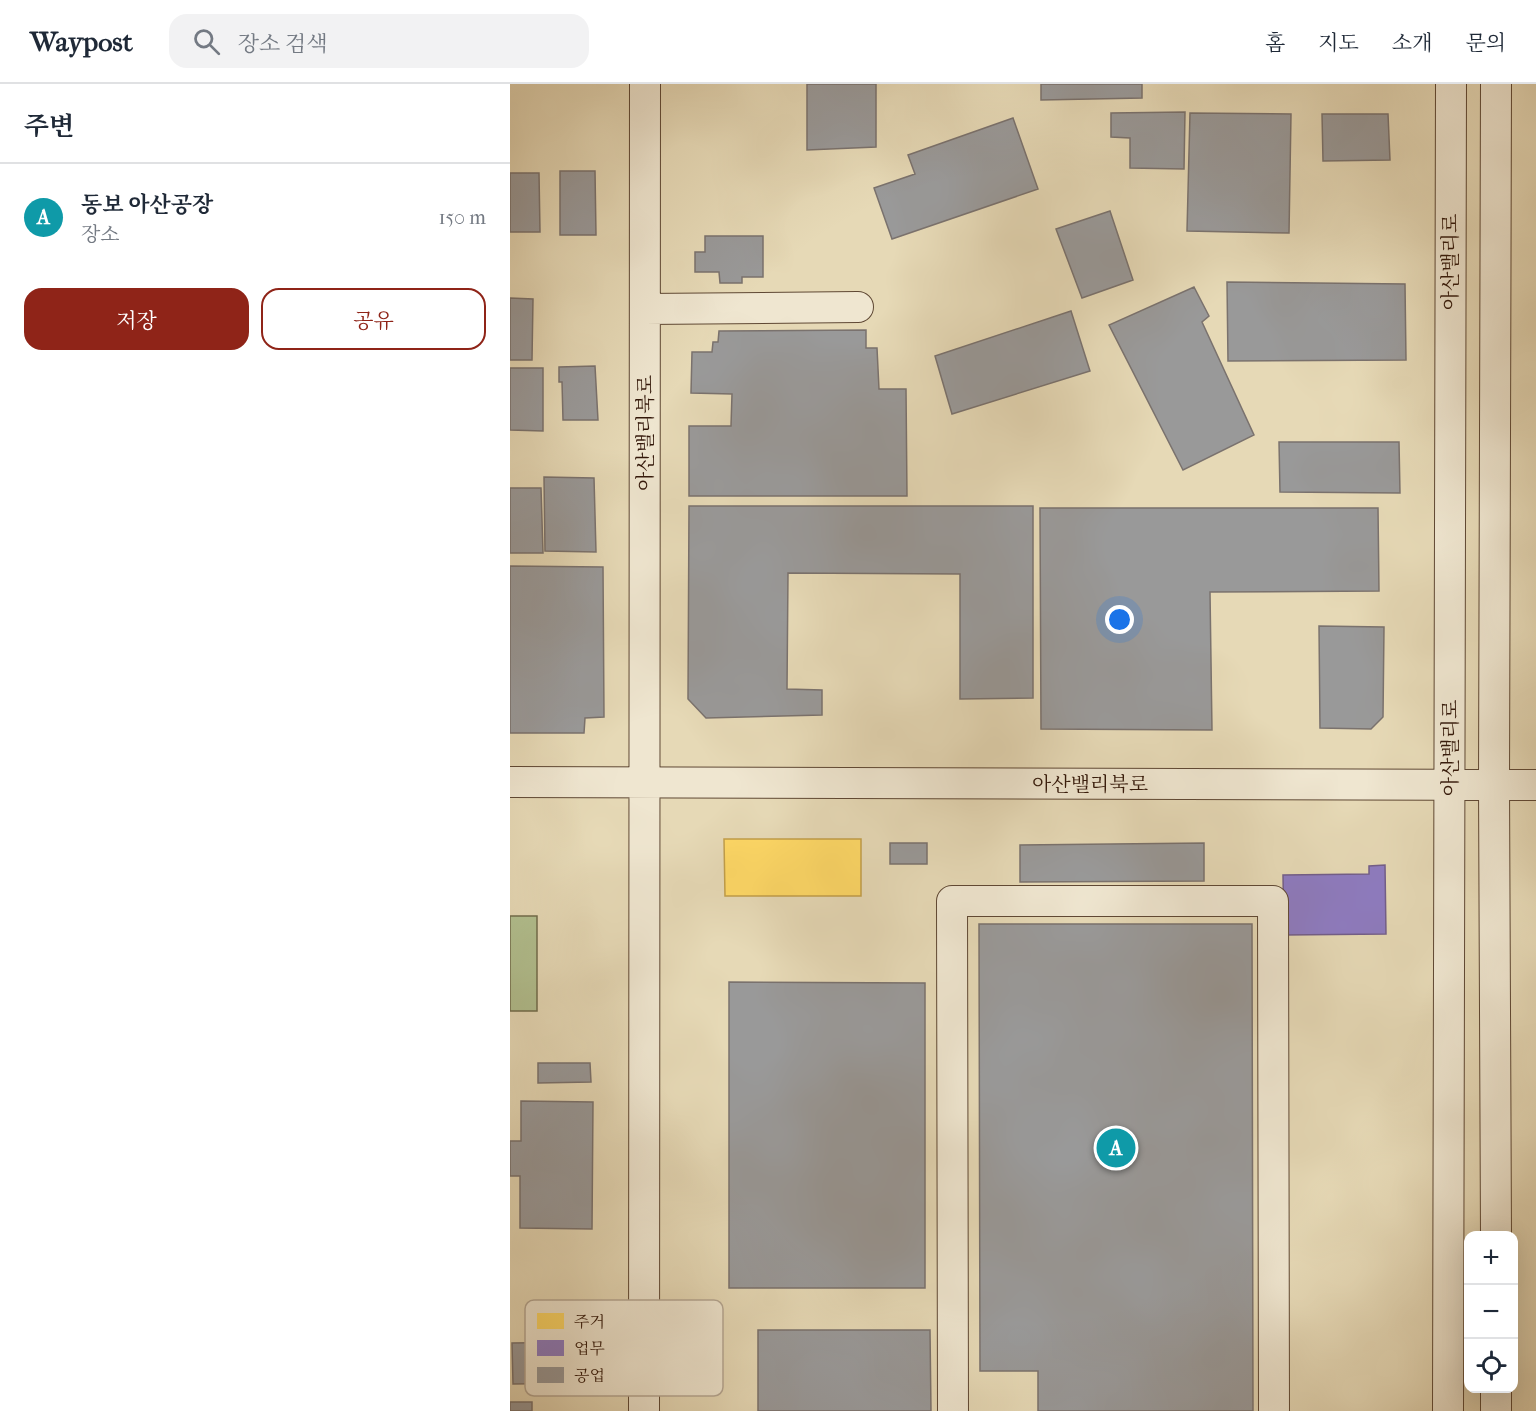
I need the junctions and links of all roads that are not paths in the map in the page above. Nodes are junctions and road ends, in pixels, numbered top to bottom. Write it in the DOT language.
graph roads {
  1 [pos="645,84"];
  2 [pos="1451,84"];
  3 [pos="1496,84"];
  4 [pos="858,308"];
  5 [pos="645,309"];
  6 [pos="645,781"];
  7 [pos="510,782"];
  8 [pos="1450,785"];
  9 [pos="1494,785"];
  10 [pos="1536,785"];
  11 [pos="1496,1231"];
  12 [pos="644,1300"];
  13 [pos="1496,1393"];
  14 [pos="644,1396"];
  15 [pos="644,1411"];
  16 [pos="953,1411"];
  17 [pos="1274,1411"];
  18 [pos="1448,1411"];
  19 [pos="1496,1411"];
  1 -- 5 [label="street, 아산밸리북로"];
  2 -- 8 [label="street, 아산밸리로"];
  3 -- 9 [label="street"];
  4 -- 5 [label="street"];
  5 -- 6 [label="street, 아산밸리북로"];
  6 -- 7 [label="street, 아산밸리북로"];
  6 -- 8 [label="street, 아산밸리북로"];
  6 -- 12 [label="street"];
  8 -- 9 [label="street, 아산밸리북로"];
  8 -- 18 [label="street, 아산밸리로"];
  9 -- 10 [label="street, 아산밸리북로"];
  9 -- 11 [label="street"];
  13 -- 19 [label="street"];
  14 -- 15 [label="street"];
  16 -- 17 [label="street"];
}
